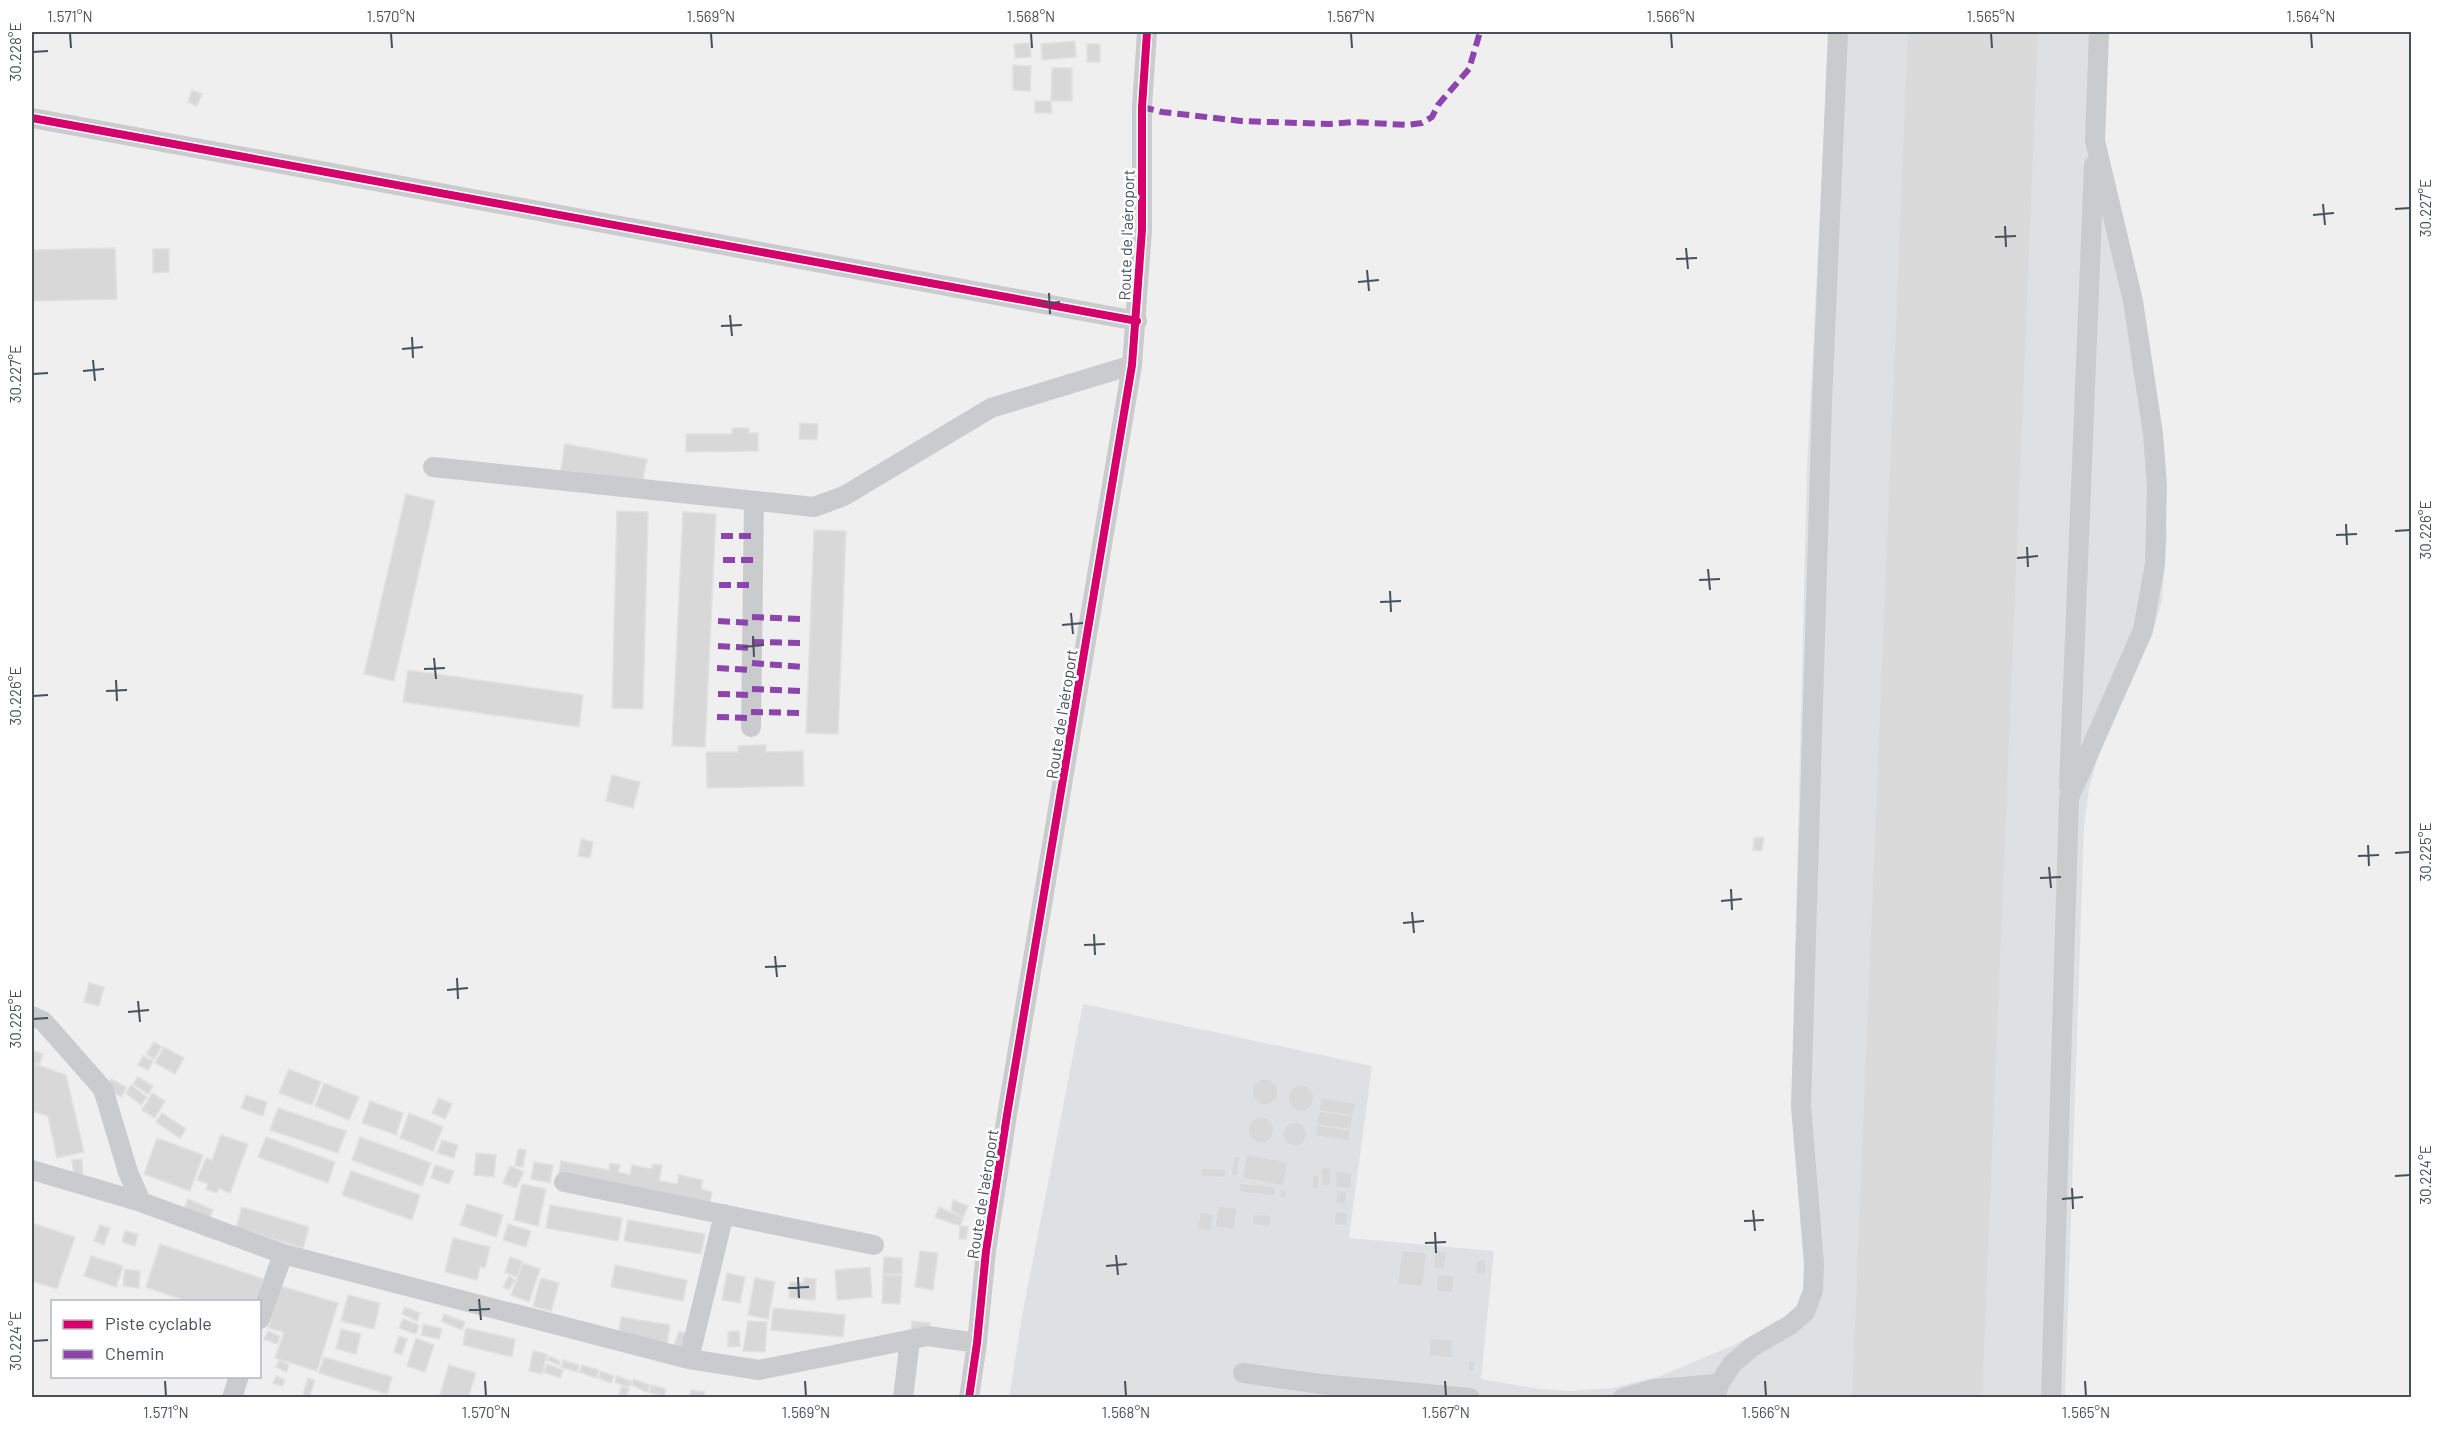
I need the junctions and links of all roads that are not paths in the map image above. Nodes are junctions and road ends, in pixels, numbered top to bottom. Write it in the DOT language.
graph roads {
  1 [pos="1147,32"];
  2 [pos="1838,32"];
  3 [pos="2099,32"];
  4 [pos="32,118"];
  5 [pos="2095,141"];
  6 [pos="1137,321"];
  7 [pos="1132,365"];
  8 [pos="433,466"];
  9 [pos="754,501"];
  10 [pos="751,728"];
  11 [pos="2069,798"];
  12 [pos="32,1016"];
  13 [pos="32,1170"];
  14 [pos="564,1182"];
  15 [pos="141,1202"];
  16 [pos="724,1214"];
  17 [pos="874,1245"];
  18 [pos="283,1254"];
  19 [pos="261,1317"];
  20 [pos="910,1340"];
  21 [pos="977,1343"];
  22 [pos="689,1359"];
  23 [pos="1243,1373"];
  24 [pos="239,1378"];
  25 [pos="1717,1391"];
  26 [pos="232,1398"];
  27 [pos="903,1398"];
  28 [pos="969,1398"];
  29 [pos="1470,1398"];
  30 [pos="1623,1398"];
  31 [pos="2051,1398"];
  1 -- 6 [label="street, Route de l'aéroport"];
  2 -- 25 [label="street"];
  3 -- 5 [label="street"];
  4 -- 6 [label="street"];
  5 -- 11 [label="street"];
  5 -- 11 [label="street"];
  6 -- 7 [label="street, Route de l'aéroport"];
  7 -- 9 [label="street"];
  7 -- 21 [label="street, Route de l'aéroport"];
  8 -- 9 [label="street"];
  9 -- 10 [label="street"];
  11 -- 31 [label="street"];
  12 -- 15 [label="street"];
  13 -- 15 [label="street"];
  14 -- 16 [label="street"];
  15 -- 18 [label="street"];
  16 -- 17 [label="street"];
  16 -- 22 [label="street"];
  18 -- 19 [label="street"];
  18 -- 22 [label="street"];
  20 -- 21 [label="street"];
  20 -- 22 [label="street"];
  20 -- 27 [label="street"];
  21 -- 28 [label="street, Route de l'aéroport"];
  23 -- 29 [label="street"];
  24 -- 26 [label="street"];
  25 -- 30 [label="street"];
}
